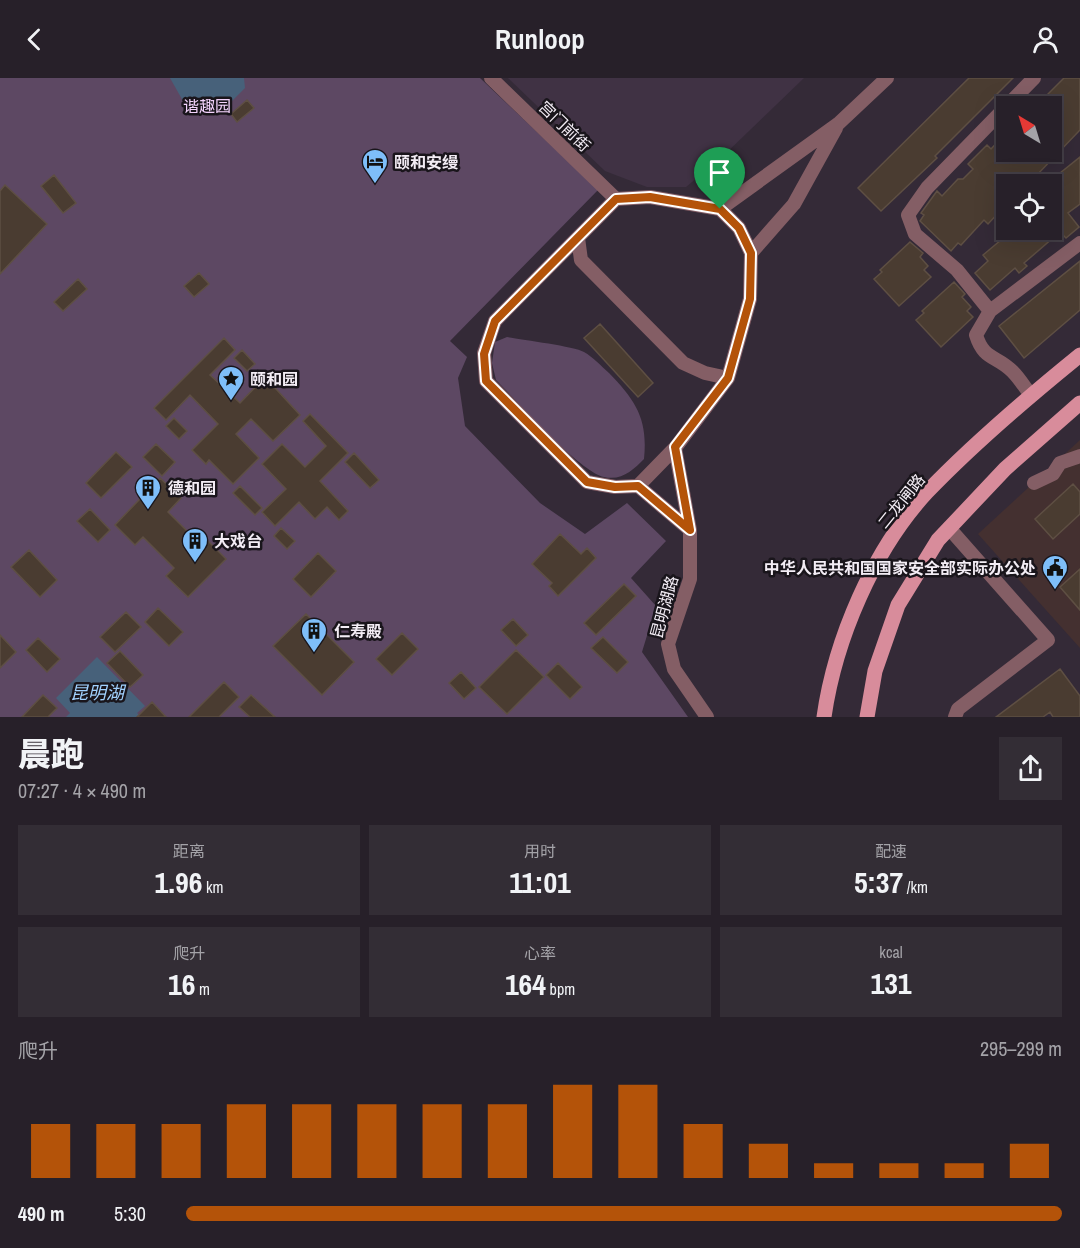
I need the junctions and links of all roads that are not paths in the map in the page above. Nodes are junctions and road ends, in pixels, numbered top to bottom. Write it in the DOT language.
graph roads {
  1 [pos="491,78"];
  2 [pos="887,78"];
  3 [pos="1034,78"];
  4 [pos="838,124"];
  5 [pos="616,199"];
  6 [pos="720,209"];
  7 [pos="578,238"];
  8 [pos="1080,243"];
  9 [pos="751,253"];
  10 [pos="990,311"];
  11 [pos="1080,355"];
  12 [pos="728,378"];
  13 [pos="1031,395"];
  14 [pos="1080,403"];
  15 [pos="675,447"];
  16 [pos="1080,456"];
  17 [pos="1034,483"];
  18 [pos="638,486"];
  19 [pos="949,528"];
  20 [pos="690,530"];
  21 [pos="707,717"];
  22 [pos="824,717"];
  23 [pos="867,717"];
  24 [pos="956,717"];
  1 -- 5 [label="street, 宫门前街"];
  2 -- 4 [label="street"];
  3 -- 10 [label="street"];
  4 -- 6 [label="street"];
  4 -- 9 [label="street"];
  5 -- 6 [label="street"];
  5 -- 7 [label="street"];
  6 -- 9 [label="street"];
  7 -- 12 [label="street"];
  7 -- 18 [label="street"];
  8 -- 10 [label="street"];
  9 -- 12 [label="street"];
  10 -- 13 [label="street"];
  11 -- 13 [label="main road, 二龙闸路"];
  12 -- 15 [label="street"];
  13 -- 22 [label="main road, 二龙闸路"];
  14 -- 19 [label="main road"];
  15 -- 18 [label="street"];
  15 -- 20 [label="street, 昆明湖路"];
  16 -- 17 [label="street"];
  18 -- 20 [label="street"];
  19 -- 23 [label="main road"];
  19 -- 24 [label="street"];
  20 -- 21 [label="street, 昆明湖路"];
}
